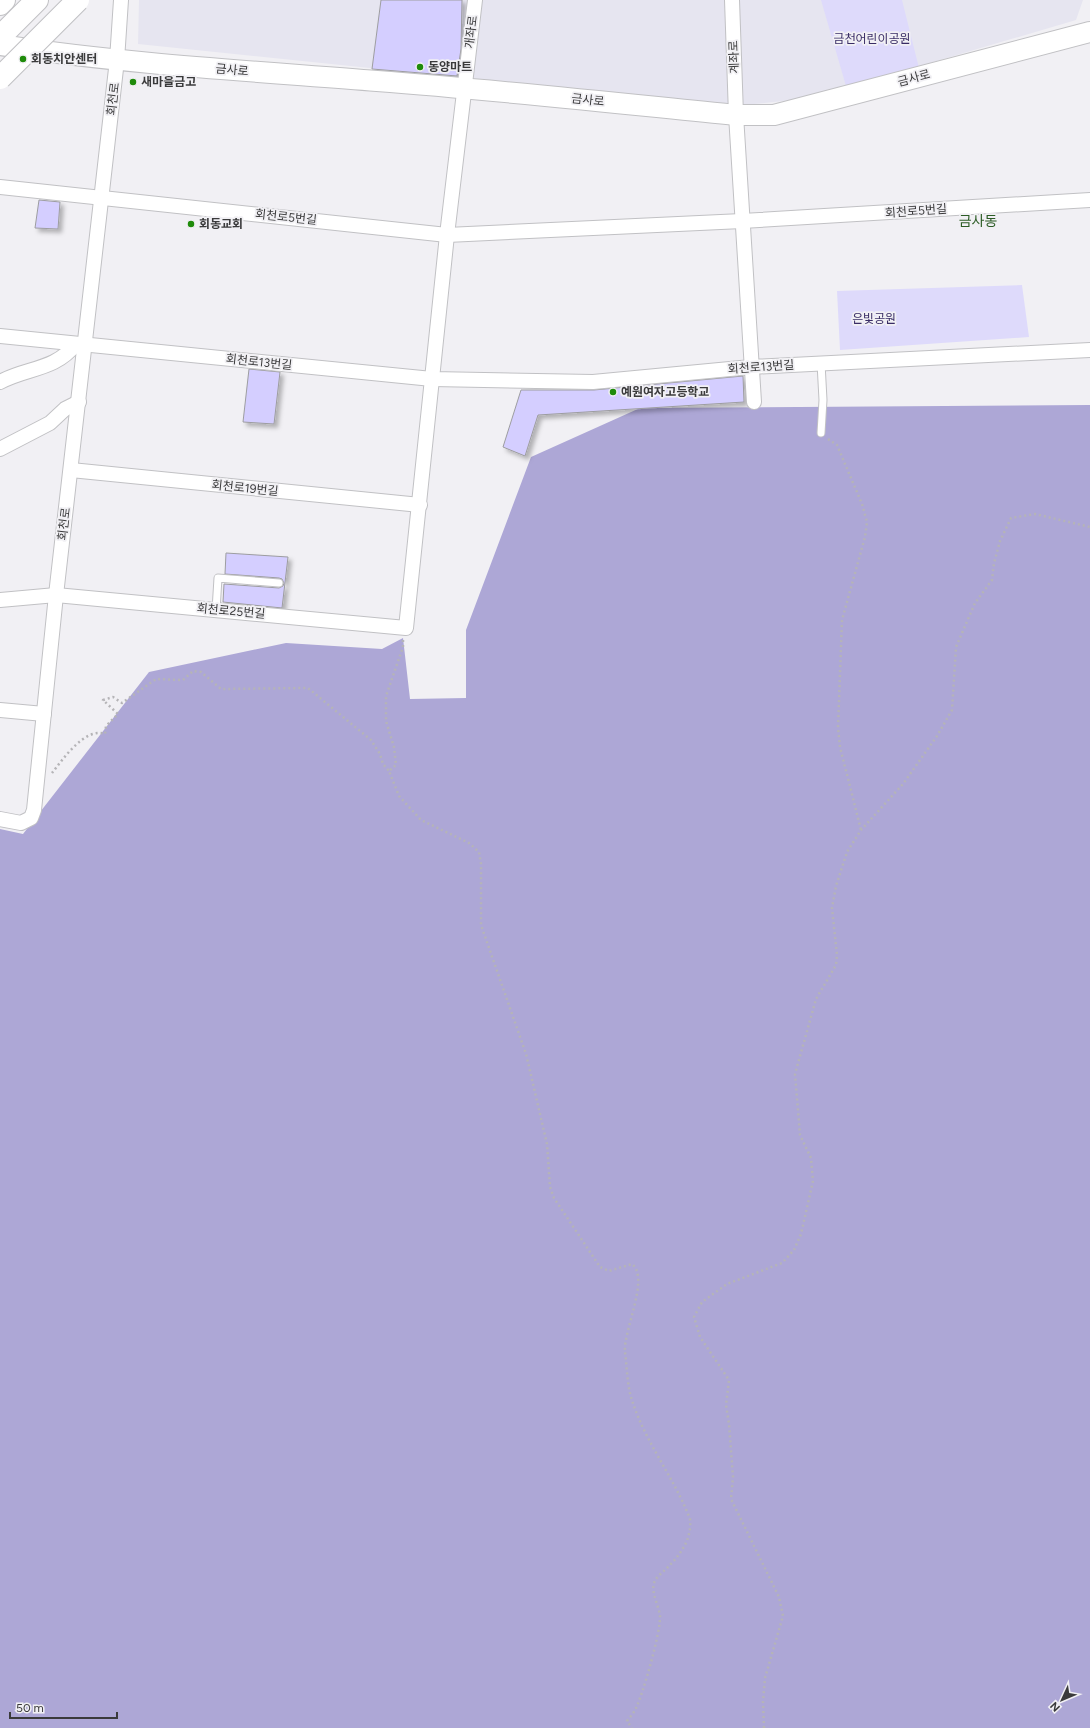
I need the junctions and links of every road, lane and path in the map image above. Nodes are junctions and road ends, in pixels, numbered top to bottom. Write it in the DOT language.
graph roads {
  1 [pos="4,0"];
  2 [pos="37,0"];
  3 [pos="78,0"];
  4 [pos="121,0"];
  5 [pos="475,0"];
  6 [pos="732,0"];
  7 [pos="0,4"];
  8 [pos="1090,32"];
  9 [pos="2,46"];
  10 [pos="118,60"];
  11 [pos="0,78"];
  12 [pos="464,88"];
  13 [pos="736,115"];
  14 [pos="0,187"];
  15 [pos="101,197"];
  16 [pos="1090,200"];
  17 [pos="742,221"];
  18 [pos="447,235"];
  19 [pos="0,336"];
  20 [pos="81,345"];
  21 [pos="1090,350"];
  22 [pos="821,363"];
  23 [pos="751,367"];
  24 [pos="432,379"];
  25 [pos="0,382"];
  26 [pos="79,402"];
  27 [pos="754,402"];
  28 [pos="821,433"];
  29 [pos="0,449"];
  30 [pos="71,470"];
  31 [pos="420,505"];
  32 [pos="1090,527"];
  33 [pos="279,583"];
  34 [pos="56,595"];
  35 [pos="0,600"];
  36 [pos="216,610"];
  37 [pos="406,628"];
  38 [pos="0,710"];
  39 [pos="44,714"];
  40 [pos="389,771"];
  41 [pos="51,774"];
  42 [pos="0,819"];
  43 [pos="861,830"];
  44 [pos="632,1728"];
  45 [pos="764,1728"];
  1 -- 7 [label="highway"];
  2 -- 9 [label="highway"];
  3 -- 11 [label="highway, bridge"];
  4 -- 10 [label="street, 회천로"];
  5 -- 12 [label="street, 개좌로"];
  6 -- 13 [label="street, 계좌로"];
  8 -- 13 [label="main road, 금사로"];
  9 -- 10 [label="main road, 금사로"];
  10 -- 12 [label="main road, 금사로"];
  10 -- 15 [label="street, 회천로"];
  12 -- 13 [label="main road, 금사로"];
  12 -- 18 [label="street"];
  13 -- 17 [label="street"];
  14 -- 15 [label="street"];
  15 -- 18 [label="street, 회천로5번길"];
  15 -- 20 [label="street, 회천로"];
  16 -- 17 [label="street, 회천로5번길"];
  17 -- 18 [label="street, 회천로5번길"];
  17 -- 23 [label="street"];
  18 -- 24 [label="street"];
  19 -- 20 [label="street, 회천로13번길"];
  20 -- 24 [label="street, 회천로13번길"];
  20 -- 25 [label="street"];
  20 -- 26 [label="street, 회천로"];
  21 -- 22 [label="street, 회천로13번길"];
  22 -- 23 [label="street, 회천로13번길"];
  22 -- 28 [label="lane"];
  23 -- 24 [label="street, 회천로13번길"];
  23 -- 27 [label="street"];
  24 -- 31 [label="street"];
  26 -- 29 [label="street"];
  26 -- 30 [label="street, 회천로"];
  28 -- 43 [label="path"];
  30 -- 31 [label="street, 회천로19번길"];
  30 -- 34 [label="street, 회천로"];
  31 -- 37 [label="street"];
  32 -- 43 [label="path"];
  33 -- 36 [label="lane"];
  34 -- 35 [label="street, 회천로25번길"];
  34 -- 36 [label="street, 회천로25번길"];
  34 -- 39 [label="street, 회천로"];
  36 -- 37 [label="street, 회천로25번길"];
  37 -- 40 [label="path"];
  38 -- 39 [label="street"];
  39 -- 42 [label="street, 회천로"];
  40 -- 41 [label="path"];
  40 -- 44 [label="path"];
  43 -- 45 [label="path"];
}
